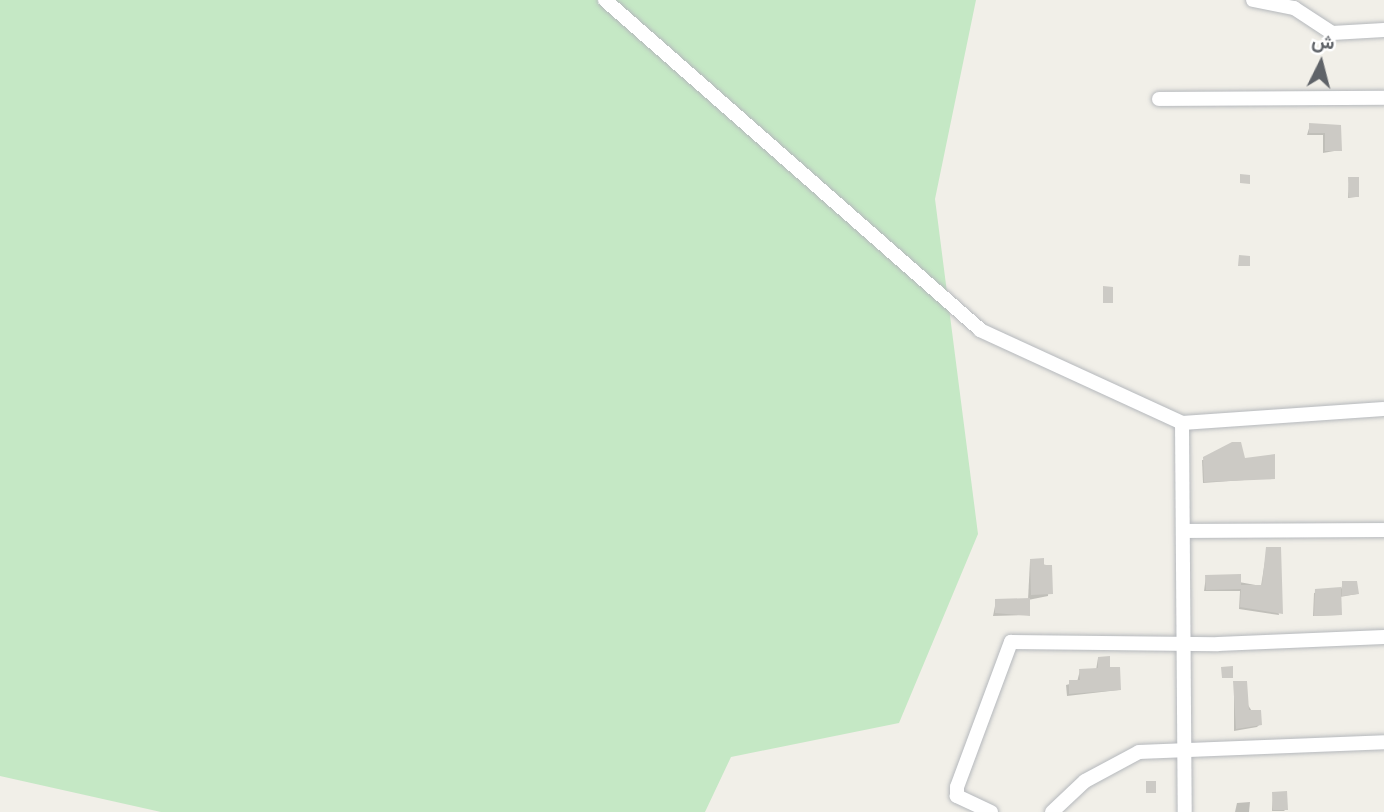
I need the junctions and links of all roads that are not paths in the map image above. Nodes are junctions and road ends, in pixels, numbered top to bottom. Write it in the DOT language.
graph roads {
  1 [pos="605,0"];
  2 [pos="1253,0"];
  3 [pos="1384,30"];
  4 [pos="1384,98"];
  5 [pos="1158,99"];
  6 [pos="1384,409"];
  7 [pos="1182,423"];
  8 [pos="1384,530"];
  9 [pos="1184,531"];
  10 [pos="1384,637"];
  11 [pos="1181,643"];
  12 [pos="1384,742"];
  13 [pos="1184,755"];
  14 [pos="991,812"];
  15 [pos="1052,812"];
  16 [pos="1185,812"];
  1 -- 7 [label="street"];
  2 -- 3 [label="street"];
  4 -- 5 [label="street"];
  6 -- 7 [label="street"];
  7 -- 9 [label="street"];
  8 -- 9 [label="street"];
  9 -- 11 [label="street"];
  10 -- 11 [label="street"];
  11 -- 13 [label="street"];
  11 -- 14 [label="street"];
  12 -- 13 [label="street"];
  13 -- 15 [label="street"];
  13 -- 16 [label="street"];
}
